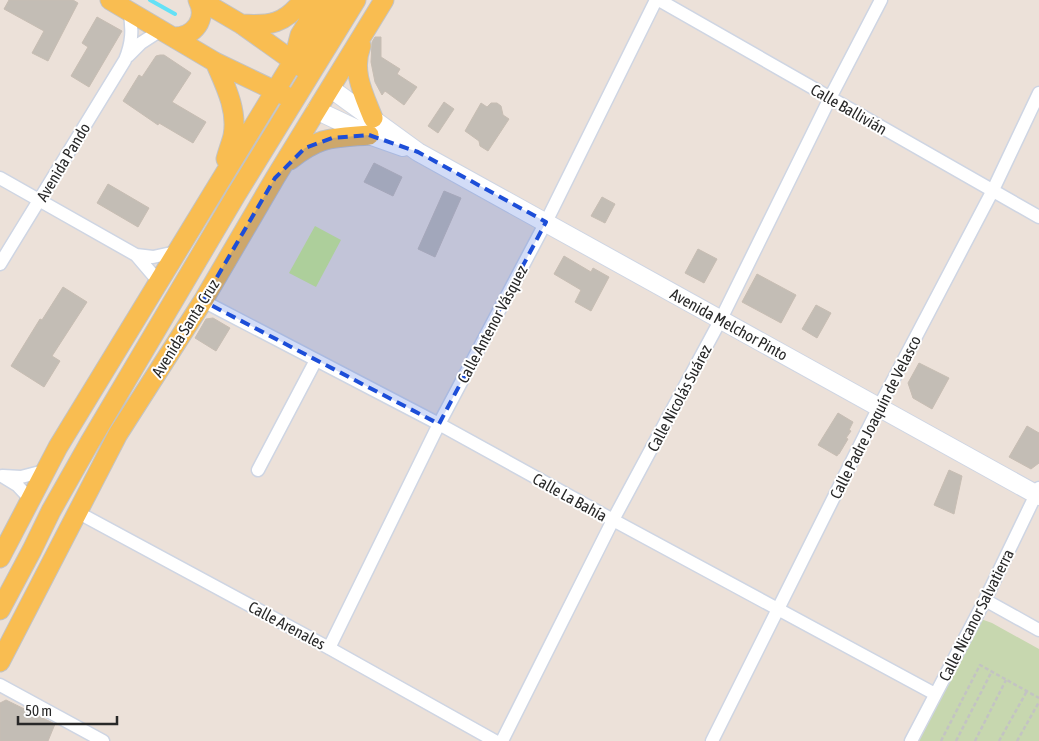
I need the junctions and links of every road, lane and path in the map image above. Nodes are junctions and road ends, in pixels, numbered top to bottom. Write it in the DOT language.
graph roads {
  1 [pos="110,0"];
  2 [pos="199,0"];
  3 [pos="303,0"];
  4 [pos="322,0"];
  5 [pos="365,0"];
  6 [pos="384,0"];
  7 [pos="657,0"];
  8 [pos="881,0"];
  9 [pos="347,4"];
  10 [pos="129,11"];
  11 [pos="241,24"];
  12 [pos="368,27"];
  13 [pos="168,34"];
  14 [pos="125,60"];
  15 [pos="294,60"];
  16 [pos="215,62"];
  17 [pos="311,74"];
  18 [pos="330,88"];
  19 [pos="275,91"];
  20 [pos="1039,93"];
  21 [pos="830,98"];
  22 [pos="295,100"];
  23 [pos="316,110"];
  24 [pos="371,127"];
  25 [pos="253,169"];
  26 [pos="0,178"];
  27 [pos="275,178"];
  28 [pos="217,186"];
  29 [pos="993,190"];
  30 [pos="40,200"];
  31 [pos="1039,216"];
  32 [pos="546,222"];
  33 [pos="240,238"];
  34 [pos="176,252"];
  35 [pos="136,255"];
  36 [pos="0,264"];
  37 [pos="159,282"];
  38 [pos="203,302"];
  39 [pos="721,319"];
  40 [pos="316,360"];
  41 [pos="879,407"];
  42 [pos="438,424"];
  43 [pos="118,434"];
  44 [pos="258,470"];
  45 [pos="44,471"];
  46 [pos="2,475"];
  47 [pos="1038,493"];
  48 [pos="30,500"];
  49 [pos="77,512"];
  50 [pos="613,520"];
  51 [pos="32,550"];
  52 [pos="0,558"];
  53 [pos="984,600"];
  54 [pos="778,608"];
  55 [pos="0,610"];
  56 [pos="1039,630"];
  57 [pos="329,648"];
  58 [pos="0,662"];
  59 [pos="992,672"];
  60 [pos="1007,679"];
  61 [pos="0,686"];
  62 [pos="1026,691"];
  63 [pos="935,694"];
  64 [pos="1039,698"];
  65 [pos="1039,702"];
  66 [pos="103,741"];
  67 [pos="495,741"];
  68 [pos="502,741"];
  69 [pos="712,741"];
  70 [pos="911,741"];
  71 [pos="941,741"];
  72 [pos="956,741"];
  73 [pos="975,741"];
  74 [pos="999,741"];
  75 [pos="1017,741"];
  1 -- 10 [label="main road, Avenida Melchor Pinto"];
  2 -- 11 [label="main road, Avenida Melchor Pinto"];
  2 -- 13 [label="main road"];
  3 -- 11 [label="main road"];
  4 -- 15 [label="main road"];
  5 -- 9 [label="main road"];
  6 -- 12 [label="main road, Avenida Santa Cruz"];
  7 -- 21 [label="street, Calle Ballivián"];
  7 -- 32 [label="street, Calle Antenor Vásquez"];
  8 -- 21 [label="street, Calle Nicolás Suárez"];
  9 -- 15 [label="main road"];
  9 -- 17 [label="main road, Avenida Santa Cruz"];
  10 -- 13 [label="main road, Avenida Melchor Pinto"];
  10 -- 14 [label="street, Avenida Pando"];
  11 -- 15 [label="main road, Avenida Melchor Pinto"];
  12 -- 18 [label="main road, Avenida Santa Cruz"];
  12 -- 24 [label="main road"];
  13 -- 14 [label="street, Avenida Pando"];
  13 -- 16 [label="main road, Avenida Melchor Pinto"];
  14 -- 30 [label="street, Avenida Pando"];
  15 -- 17 [label="main road, Avenida Melchor Pinto"];
  15 -- 19 [label="main road"];
  16 -- 19 [label="main road, Avenida Melchor Pinto"];
  16 -- 28 [label="main road"];
  17 -- 18 [label="main road, Avenida Melchor Pinto"];
  17 -- 22 [label="main road, Avenida Santa Cruz"];
  18 -- 23 [label="main road, Avenida Santa Cruz"];
  18 -- 24 [label="main road, Avenida Melchor Pinto"];
  19 -- 22 [label="main road, Avenida Melchor Pinto"];
  19 -- 28 [label="main road"];
  20 -- 29 [label="street, Calle Padre Joaquín de Velasco"];
  21 -- 29 [label="street, Calle Ballivián"];
  21 -- 39 [label="street, Calle Nicolás Suárez"];
  22 -- 23 [label="main road, Avenida Melchor Pinto"];
  22 -- 25 [label="main road, Avenida Santa Cruz"];
  23 -- 24 [label="main road, Avenida Melchor Pinto"];
  23 -- 27 [label="main road, Avenida Santa Cruz"];
  24 -- 27 [label="main road"];
  24 -- 32 [label="main road, Avenida Melchor Pinto"];
  25 -- 33 [label="main road"];
  25 -- 51 [label="main road, Avenida Santa Cruz"];
  26 -- 30 [label="street"];
  27 -- 33 [label="main road, Avenida Santa Cruz"];
  28 -- 34 [label="main road"];
  29 -- 31 [label="street, Calle Ballivián"];
  29 -- 41 [label="street, Calle Padre Joaquín de Velasco"];
  30 -- 35 [label="street"];
  30 -- 36 [label="street, Avenida Pando"];
  32 -- 39 [label="main road, Avenida Melchor Pinto"];
  32 -- 42 [label="street, Calle Antenor Vásquez"];
  33 -- 38 [label="main road, Avenida Santa Cruz"];
  34 -- 35 [label="street"];
  34 -- 37 [label="main road"];
  35 -- 37 [label="street"];
  37 -- 45 [label="main road"];
  38 -- 40 [label="street, Calle La Bahía"];
  38 -- 43 [label="main road, Avenida Santa Cruz"];
  39 -- 41 [label="main road, Avenida Melchor Pinto"];
  39 -- 50 [label="street, Calle Nicolás Suárez"];
  40 -- 42 [label="street, Calle La Bahía"];
  40 -- 44 [label="street"];
  41 -- 47 [label="main road, Avenida Melchor Pinto"];
  41 -- 54 [label="street, Calle Padre Joaquín de Velasco"];
  42 -- 50 [label="street, Calle La Bahía"];
  42 -- 57 [label="street, Calle Antenor Vásquez"];
  43 -- 49 [label="main road, Avenida Santa Cruz"];
  43 -- 51 [label="main road"];
  45 -- 46 [label="street"];
  45 -- 48 [label="main road"];
  46 -- 48 [label="street"];
  47 -- 53 [label="street, Calle Nicanor Salvatierra"];
  48 -- 52 [label="main road"];
  49 -- 57 [label="street, Calle Arenales"];
  49 -- 58 [label="main road, Avenida Santa Cruz"];
  50 -- 54 [label="street, Calle La Bahía"];
  50 -- 68 [label="street, Calle Nicolás Suárez"];
  51 -- 55 [label="main road, Avenida Santa Cruz"];
  53 -- 56 [label="street"];
  53 -- 63 [label="street, Calle Nicanor Salvatierra"];
  54 -- 63 [label="street, Calle La Bahía"];
  54 -- 69 [label="street, Calle Padre Joaquín de Velasco"];
  57 -- 67 [label="street, Calle Arenales"];
  59 -- 60 [label="path"];
  59 -- 71 [label="path"];
  59 -- 72 [label="path"];
  60 -- 62 [label="path"];
  60 -- 73 [label="path"];
  61 -- 66 [label="street"];
  62 -- 64 [label="path"];
  62 -- 74 [label="path"];
  63 -- 70 [label="street, Calle Nicanor Salvatierra"];
  65 -- 75 [label="path"];
}
